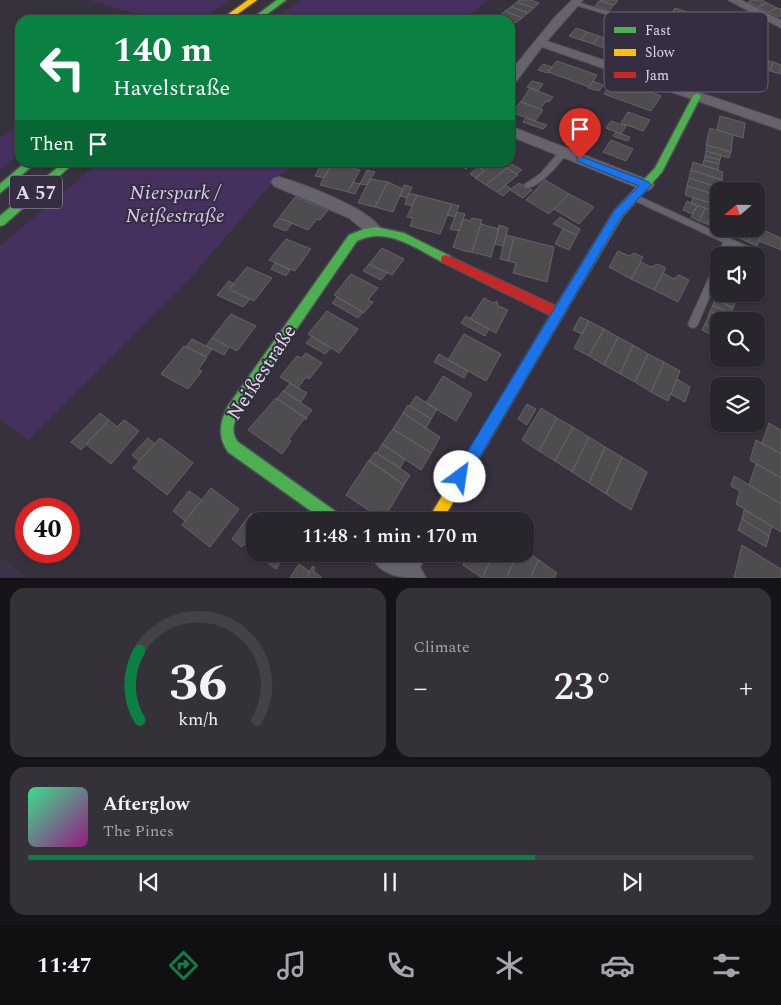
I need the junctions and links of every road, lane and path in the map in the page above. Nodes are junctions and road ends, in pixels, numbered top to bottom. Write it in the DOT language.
graph roads {
  1 [pos="253,0"];
  2 [pos="282,0"];
  3 [pos="733,0"];
  4 [pos="576,1"];
  5 [pos="610,12"];
  6 [pos="756,12"];
  7 [pos="231,15"];
  8 [pos="261,15"];
  9 [pos="768,18"];
  10 [pos="781,25"];
  11 [pos="540,43"];
  12 [pos="604,65"];
  13 [pos="515,74"];
  14 [pos="685,92"];
  15 [pos="697,96"];
  16 [pos="781,125"];
  17 [pos="515,136"];
  18 [pos="564,152"];
  19 [pos="27,167"];
  20 [pos="66,167"];
  21 [pos="279,182"];
  22 [pos="646,185"];
  23 [pos="528,186"];
  24 [pos="0,189"];
  25 [pos="634,198"];
  26 [pos="0,222"];
  27 [pos="373,229"];
  28 [pos="728,241"];
  29 [pos="726,247"];
  30 [pos="741,247"];
  31 [pos="710,285"];
  32 [pos="558,313"];
  33 [pos="693,324"];
  34 [pos="323,512"];
  35 [pos="439,512"];
  1 -- 7 [label="main road"];
  2 -- 8 [label="main road"];
  3 -- 6 [label="street"];
  4 -- 5 [label="lane"];
  4 -- 11 [label="street"];
  9 -- 10 [label="street"];
  11 -- 12 [label="street"];
  11 -- 13 [label="street"];
  14 -- 15 [label="street"];
  15 -- 16 [label="street"];
  15 -- 22 [label="main road"];
  17 -- 18 [label="street"];
  18 -- 22 [label="street"];
  18 -- 23 [label="lane"];
  19 -- 24 [label="main road, A 57"];
  20 -- 26 [label="main road, A 57"];
  21 -- 27 [label="street"];
  22 -- 25 [label="main road"];
  25 -- 28 [label="lane"];
  25 -- 32 [label="main road"];
  27 -- 32 [label="main road"];
  27 -- 34 [label="main road, Neißestraße"];
  28 -- 29 [label="lane"];
  28 -- 30 [label="lane"];
  31 -- 33 [label="lane"];
  32 -- 35 [label="main road"];
}
